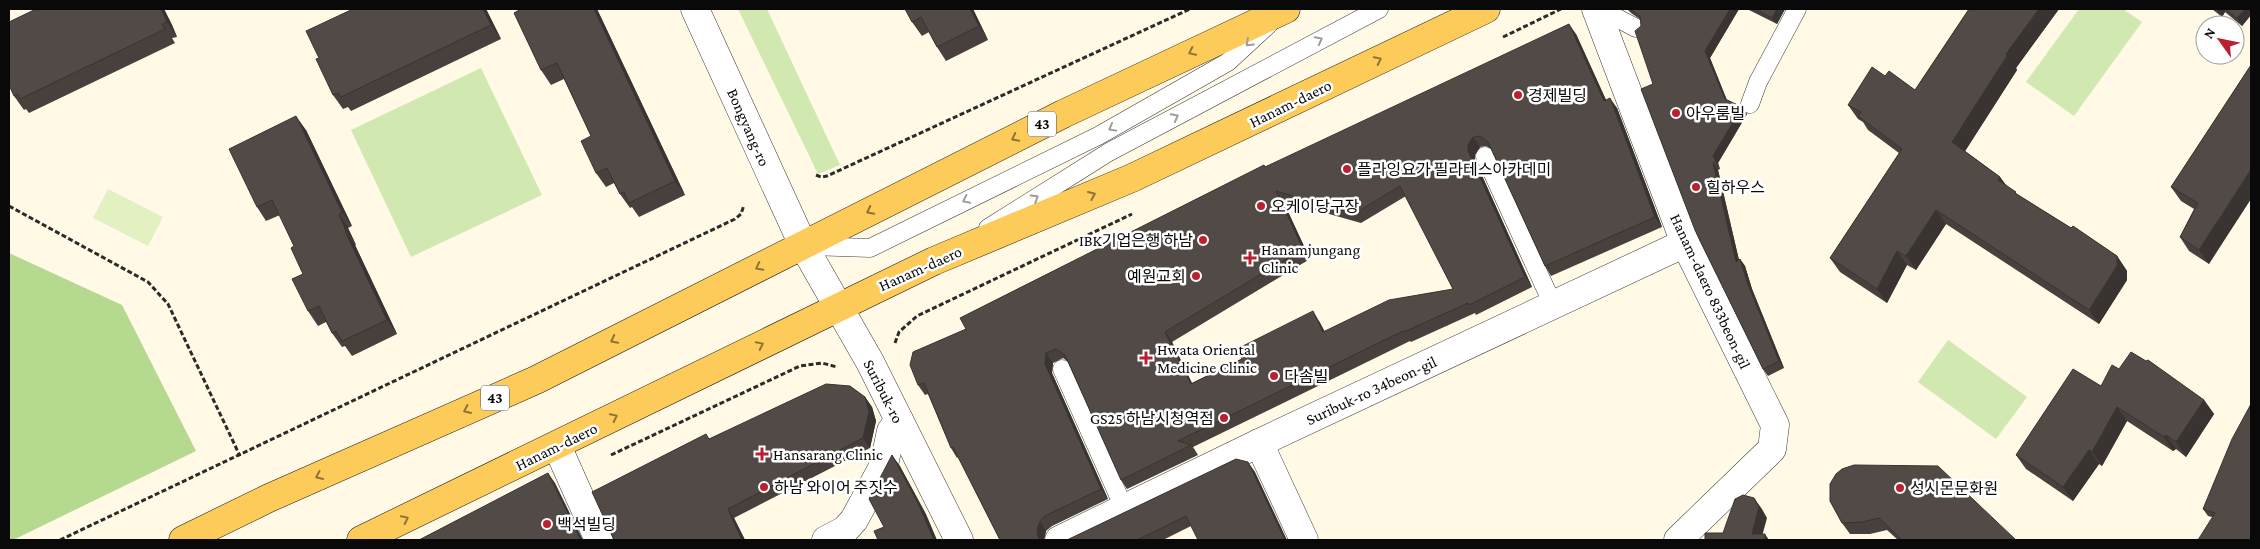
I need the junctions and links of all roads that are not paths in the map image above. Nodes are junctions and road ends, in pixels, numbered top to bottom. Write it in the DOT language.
graph roads {
  1 [pos="694,9"];
  2 [pos="1285,9"];
  3 [pos="1379,9"];
  4 [pos="1486,9"];
  5 [pos="1598,9"];
  6 [pos="1797,9"];
  7 [pos="1636,28"];
  8 [pos="1750,104"];
  9 [pos="1485,156"];
  10 [pos="1685,243"];
  11 [pos="803,245"];
  12 [pos="934,261"];
  13 [pos="1553,305"];
  14 [pos="838,306"];
  15 [pos="1062,370"];
  16 [pos="899,420"];
  17 [pos="1259,443"];
  18 [pos="557,446"];
  19 [pos="1124,508"];
  20 [pos="183,540"];
  21 [pos="361,540"];
  22 [pos="599,540"];
  23 [pos="826,540"];
  24 [pos="959,540"];
  25 [pos="1060,540"];
  26 [pos="1304,540"];
  27 [pos="1678,540"];
  1 -- 11 [label="street, Bongyang-ro"];
  2 -- 11 [label="main road, 43, one-way"];
  12 -- 3 [label="lane, one-way"];
  12 -- 4 [label="main road, Hanam-daero, one-way"];
  5 -- 7 [label="lane"];
  5 -- 10 [label="street, Hanam-daero 833beon-gil"];
  6 -- 8 [label="lane"];
  9 -- 13 [label="lane"];
  10 -- 13 [label="street, Suribuk-ro 34beon-gil"];
  10 -- 27 [label="street, Hanam-daero 833beon-gil"];
  11 -- 14 [label="street, Suribuk-ro"];
  11 -- 20 [label="main road, 43, one-way"];
  12 -- 14 [label="main road, Hanam-daero"];
  13 -- 17 [label="street, Suribuk-ro 34beon-gil"];
  14 -- 16 [label="street, Suribuk-ro"];
  18 -- 14 [label="main road, Hanam-daero, one-way"];
  15 -- 19 [label="lane"];
  16 -- 23 [label="street"];
  16 -- 24 [label="street, Suribuk-ro"];
  17 -- 19 [label="street, Suribuk-ro 34beon-gil"];
  17 -- 26 [label="street"];
  21 -- 18 [label="main road, Hanam-daero, one-way"];
  18 -- 22 [label="street"];
  19 -- 25 [label="street, Suribuk-ro 34beon-gil"];
}
